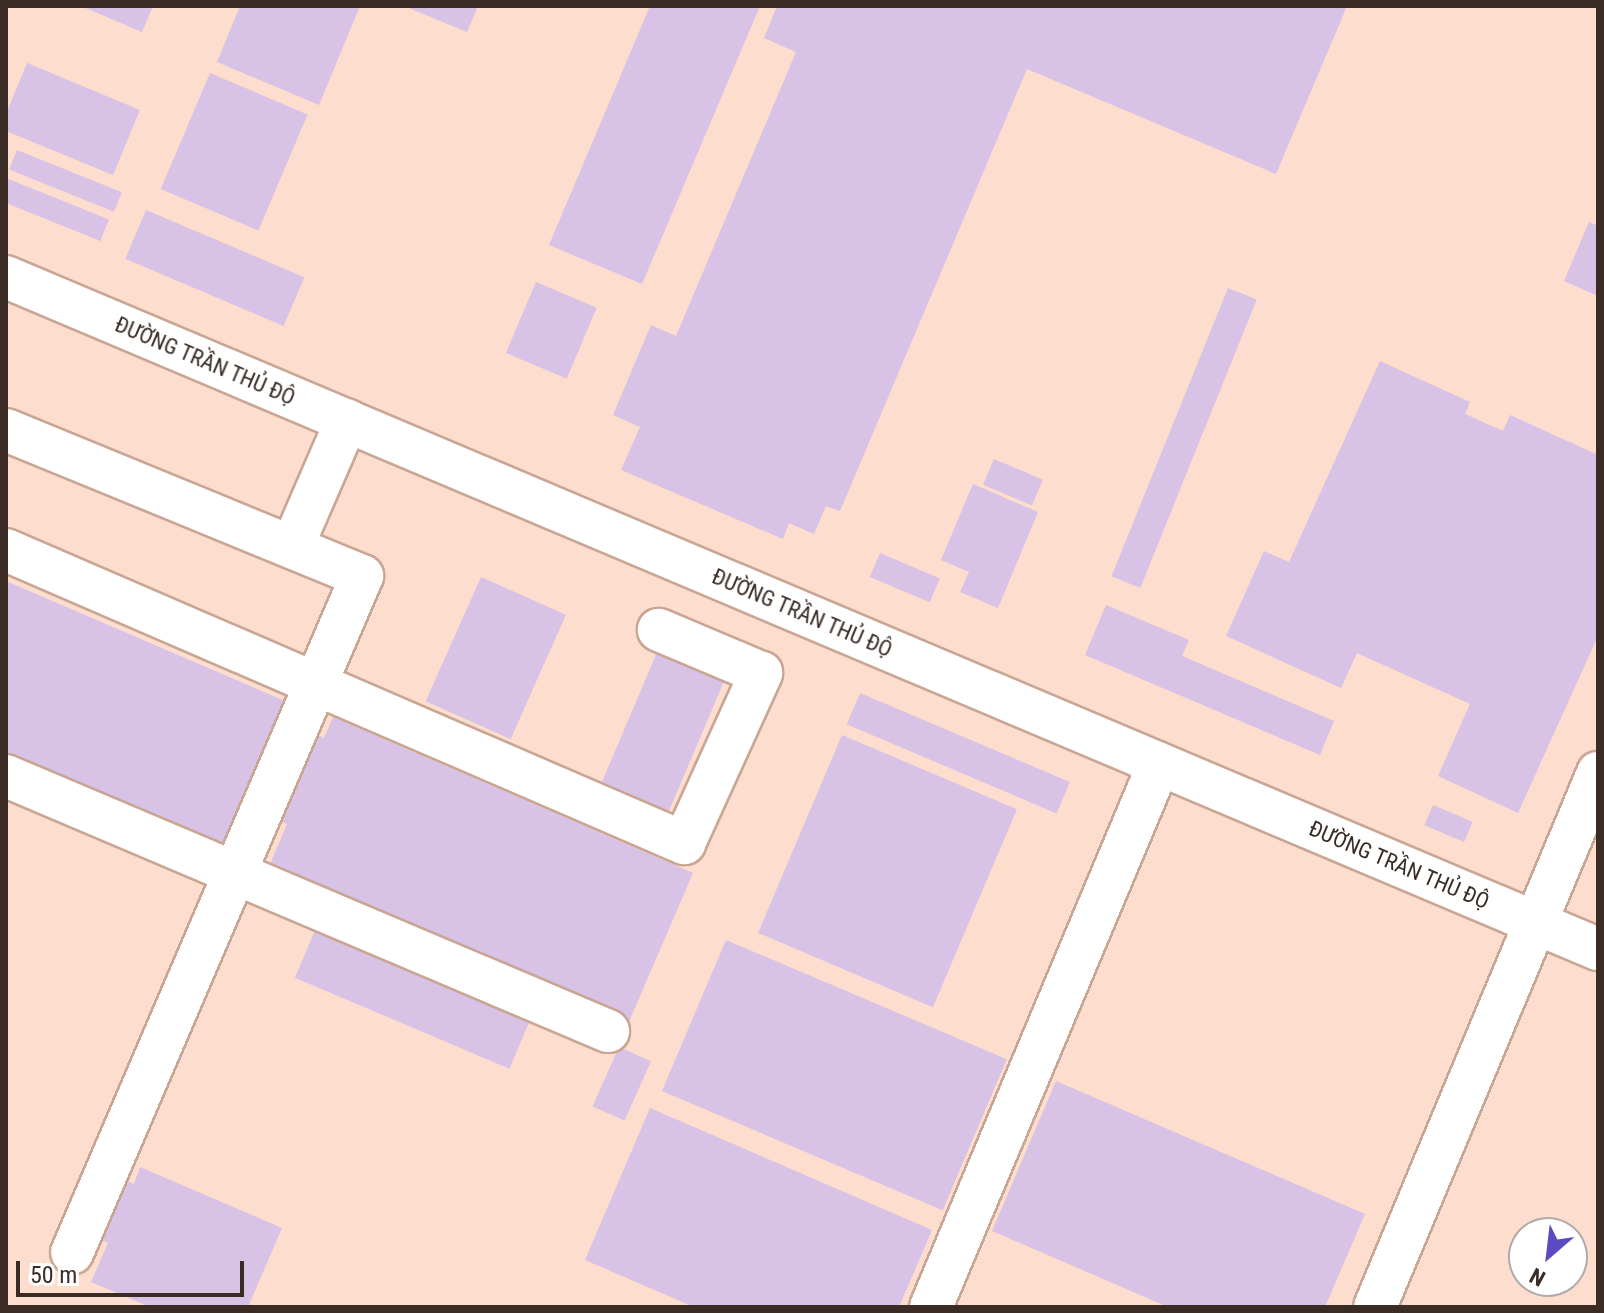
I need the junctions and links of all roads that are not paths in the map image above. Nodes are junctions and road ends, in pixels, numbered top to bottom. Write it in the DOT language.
graph roads {
  1 [pos="8,284"];
  2 [pos="347,420"];
  3 [pos="6,430"];
  4 [pos="292,547"];
  5 [pos="6,550"];
  6 [pos="659,630"];
  7 [pos="319,684"];
  8 [pos="1159,764"];
  9 [pos="1598,773"];
  10 [pos="6,776"];
  11 [pos="235,873"];
  12 [pos="1536,923"];
  13 [pos="1598,949"];
  14 [pos="608,1031"];
  15 [pos="72,1253"];
  16 [pos="931,1307"];
  17 [pos="1375,1307"];
  1 -- 2 [label="street, ĐƯỜNG TRẦN THỦ ĐỘ"];
  2 -- 4 [label="street"];
  2 -- 8 [label="street, ĐƯỜNG TRẦN THỦ ĐỘ"];
  3 -- 4 [label="street"];
  4 -- 7 [label="street"];
  5 -- 7 [label="street"];
  6 -- 7 [label="street"];
  7 -- 11 [label="street"];
  8 -- 12 [label="street, ĐƯỜNG TRẦN THỦ ĐỘ"];
  8 -- 16 [label="street"];
  9 -- 12 [label="street"];
  10 -- 11 [label="street"];
  11 -- 14 [label="street"];
  11 -- 15 [label="street"];
  12 -- 13 [label="street, ĐƯỜNG TRẦN THỦ ĐỘ"];
  12 -- 17 [label="street"];
}
